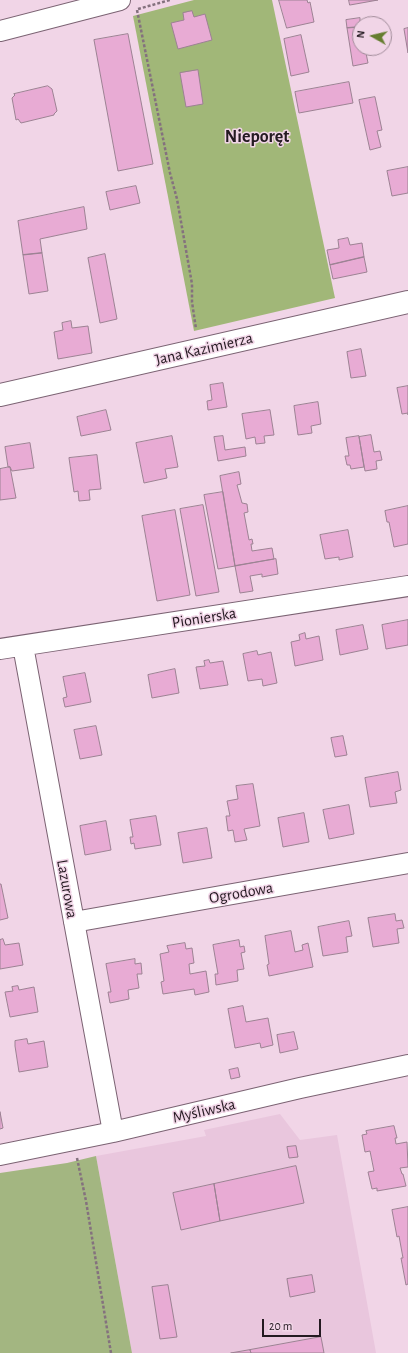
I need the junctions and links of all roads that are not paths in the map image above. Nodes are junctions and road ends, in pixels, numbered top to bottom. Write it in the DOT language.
graph roads {
  1 [pos="128,2"];
  2 [pos="0,32"];
  3 [pos="408,302"];
  4 [pos="0,395"];
  5 [pos="408,586"];
  6 [pos="23,646"];
  7 [pos="0,650"];
  8 [pos="408,863"];
  9 [pos="74,922"];
  10 [pos="408,1065"];
  11 [pos="113,1132"];
  12 [pos="0,1155"];
  1 -- 2 [label="street"];
  3 -- 4 [label="main road, Jana Kazimierza"];
  5 -- 6 [label="street, Pionierska"];
  6 -- 7 [label="street, Pionierska"];
  6 -- 9 [label="street, Lazurowa"];
  8 -- 9 [label="street, Ogrodowa"];
  9 -- 11 [label="street, Lazurowa"];
  10 -- 11 [label="street, Myśliwska"];
  11 -- 12 [label="street, Myśliwska"];
}
